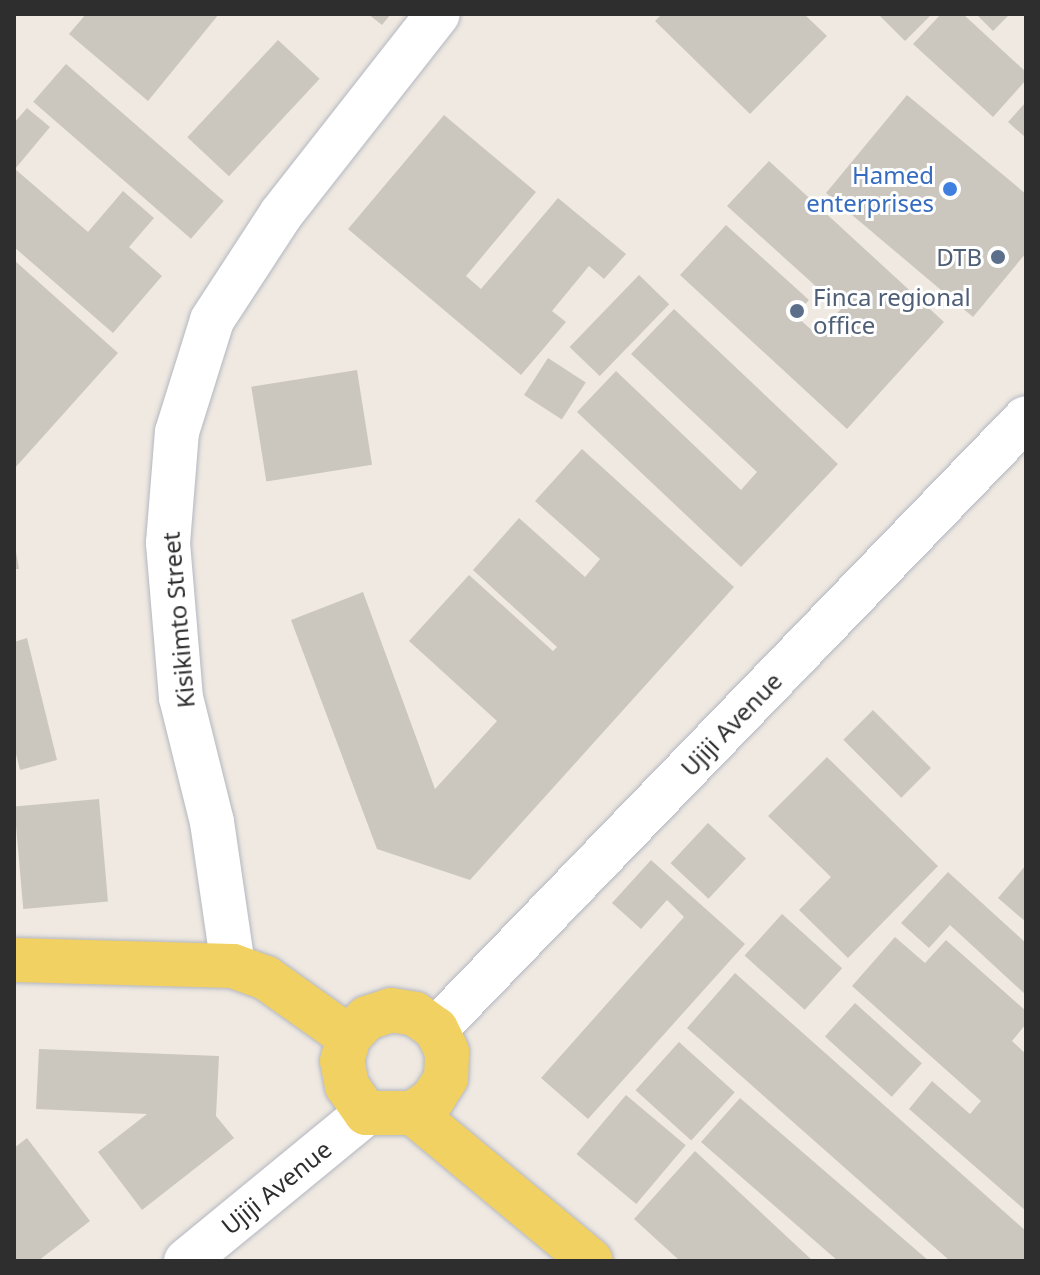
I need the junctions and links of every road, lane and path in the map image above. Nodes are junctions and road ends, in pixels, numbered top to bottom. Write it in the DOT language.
graph roads {
  1 [pos="438,14"];
  2 [pos="1026,418"];
  3 [pos="14,960"];
  4 [pos="233,966"];
  5 [pos="436,1029"];
  6 [pos="349,1037"];
  7 [pos="366,1113"];
  8 [pos="413,1113"];
  9 [pos="186,1261"];
  10 [pos="591,1261"];
  1 -- 4 [label="main road, Kisikimto Street"];
  2 -- 5 [label="main road, Ujiji Avenue"];
  3 -- 4 [label="main road"];
  4 -- 6 [label="main road"];
  5 -- 6 [label="main road"];
  5 -- 8 [label="main road"];
  6 -- 7 [label="main road"];
  7 -- 8 [label="main road"];
  7 -- 9 [label="main road, Ujiji Avenue"];
  8 -- 10 [label="main road"];
}
